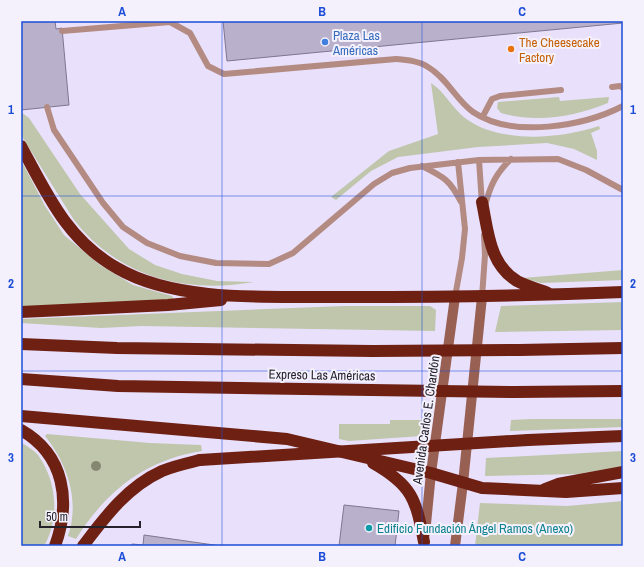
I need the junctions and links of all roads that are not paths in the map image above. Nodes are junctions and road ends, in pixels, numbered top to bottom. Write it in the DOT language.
graph roads {
  1 [pos="62,31"];
  2 [pos="612,87"];
  3 [pos="623,88"];
  4 [pos="561,90"];
  5 [pos="623,106"];
  6 [pos="47,107"];
  7 [pos="483,116"];
  8 [pos="21,146"];
  9 [pos="511,159"];
  10 [pos="479,160"];
  11 [pos="458,162"];
  12 [pos="422,166"];
  13 [pos="623,190"];
  14 [pos="463,205"];
  15 [pos="483,212"];
  16 [pos="623,292"];
  17 [pos="553,295"];
  18 [pos="254,296"];
  19 [pos="455,297"];
  20 [pos="482,297"];
  21 [pos="21,312"];
  22 [pos="21,344"];
  23 [pos="623,348"];
  24 [pos="21,379"];
  25 [pos="623,391"];
  26 [pos="21,416"];
  27 [pos="21,430"];
  28 [pos="623,436"];
  29 [pos="361,457"];
  30 [pos="623,472"];
  31 [pos="431,473"];
  32 [pos="463,483"];
  33 [pos="623,488"];
  34 [pos="542,490"];
  35 [pos="424,544"];
  36 [pos="55,546"];
  37 [pos="83,546"];
  38 [pos="455,546"];
  1 -- 7 [label="lane"];
  2 -- 3 [label="lane"];
  4 -- 7 [label="lane"];
  5 -- 7 [label="lane"];
  6 -- 12 [label="lane"];
  8 -- 18 [label="highway"];
  9 -- 10 [label="lane"];
  9 -- 13 [label="lane"];
  9 -- 15 [label="lane"];
  10 -- 11 [label="lane"];
  10 -- 15 [label="lane"];
  11 -- 12 [label="lane"];
  11 -- 14 [label="lane"];
  12 -- 14 [label="lane"];
  14 -- 19 [label="lane"];
  15 -- 17 [label="highway"];
  15 -- 20 [label="lane"];
  16 -- 17 [label="highway"];
  17 -- 20 [label="highway"];
  18 -- 19 [label="highway"];
  18 -- 21 [label="highway"];
  19 -- 20 [label="highway"];
  19 -- 31 [label="street, Avenida Carlos E. Chardón"];
  20 -- 32 [label="street"];
  22 -- 23 [label="highway, Expreso Las Américas, bridge"];
  24 -- 25 [label="highway, Expreso Las Américas, bridge"];
  26 -- 29 [label="highway"];
  27 -- 36 [label="highway"];
  28 -- 37 [label="highway, bridge"];
  29 -- 31 [label="highway"];
  29 -- 35 [label="highway"];
  30 -- 34 [label="highway"];
  31 -- 32 [label="highway"];
  31 -- 35 [label="street, Avenida Carlos E. Chardón"];
  32 -- 34 [label="highway"];
  32 -- 38 [label="street"];
  33 -- 34 [label="highway"];
}
